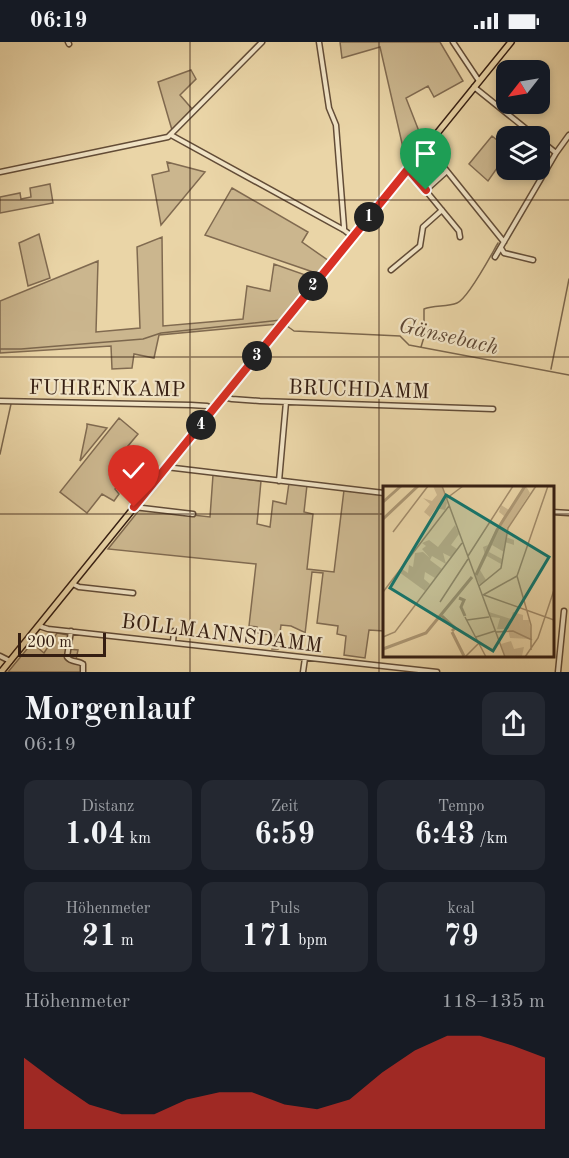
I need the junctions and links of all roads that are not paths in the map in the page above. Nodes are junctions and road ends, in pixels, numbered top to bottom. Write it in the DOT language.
graph roads {
  1 [pos="261,42"];
  2 [pos="320,42"];
  3 [pos="453,42"];
  4 [pos="511,42"];
  5 [pos="479,81"];
  6 [pos="474,87"];
  7 [pos="523,126"];
  8 [pos="171,135"];
  9 [pos="569,135"];
  10 [pos="550,148"];
  11 [pos="430,150"];
  12 [pos="556,153"];
  13 [pos="408,169"];
  14 [pos="447,171"];
  15 [pos="0,172"];
  16 [pos="426,190"];
  17 [pos="442,210"];
  18 [pos="344,230"];
  19 [pos="352,237"];
  20 [pos="460,237"];
  21 [pos="504,242"];
  22 [pos="501,247"];
  23 [pos="495,257"];
  24 [pos="533,260"];
  25 [pos="391,270"];
  26 [pos="223,397"];
  27 [pos="0,401"];
  28 [pos="286,402"];
  29 [pos="213,409"];
  30 [pos="494,409"];
  31 [pos="166,467"];
  32 [pos="279,481"];
  33 [pos="383,493"];
  34 [pos="134,507"];
  35 [pos="554,512"];
  36 [pos="569,513"];
  37 [pos="193,514"];
  38 [pos="73,584"];
  39 [pos="133,593"];
  40 [pos="564,611"];
  41 [pos="38,626"];
  42 [pos="71,631"];
  43 [pos="174,631"];
  44 [pos="173,642"];
  45 [pos="0,656"];
  46 [pos="305,658"];
  47 [pos="10,661"];
  48 [pos="1,672"];
  49 [pos="83,672"];
  50 [pos="303,672"];
  51 [pos="437,672"];
  52 [pos="558,672"];
  1 -- 8 [label="street"];
  2 -- 18 [label="street"];
  3 -- 5 [label="street"];
  4 -- 5 [label="main road"];
  5 -- 6 [label="main road"];
  6 -- 7 [label="street"];
  6 -- 13 [label="main road"];
  8 -- 15 [label="street"];
  8 -- 18 [label="street"];
  9 -- 12 [label="street"];
  10 -- 12 [label="street"];
  11 -- 14 [label="street"];
  12 -- 21 [label="street"];
  13 -- 16 [label="street"];
  13 -- 19 [label="main road"];
  14 -- 16 [label="street"];
  14 -- 21 [label="street"];
  16 -- 17 [label="street"];
  17 -- 20 [label="street"];
  17 -- 25 [label="street"];
  18 -- 19 [label="street"];
  19 -- 26 [label="main road"];
  21 -- 22 [label="street"];
  22 -- 23 [label="street"];
  22 -- 24 [label="street"];
  26 -- 28 [label="street, BRUCHDAMM"];
  26 -- 29 [label="main road"];
  27 -- 29 [label="street, FUHRENKAMP"];
  28 -- 30 [label="street, BRUCHDAMM"];
  28 -- 32 [label="street"];
  29 -- 31 [label="main road"];
  31 -- 32 [label="street"];
  31 -- 34 [label="main road"];
  32 -- 33 [label="street"];
  34 -- 37 [label="street"];
  34 -- 38 [label="main road"];
  35 -- 36 [label="street"];
  38 -- 39 [label="street"];
  38 -- 41 [label="main road"];
  40 -- 52 [label="street"];
  41 -- 42 [label="street, BOLLMANNSDAMM"];
  41 -- 47 [label="main road"];
  42 -- 44 [label="street, BOLLMANNSDAMM"];
  42 -- 49 [label="street"];
  43 -- 44 [label="street"];
  44 -- 46 [label="street, BOLLMANNSDAMM"];
  45 -- 47 [label="street"];
  46 -- 50 [label="street"];
  46 -- 51 [label="street, BOLLMANNSDAMM"];
  47 -- 48 [label="main road"];
}
